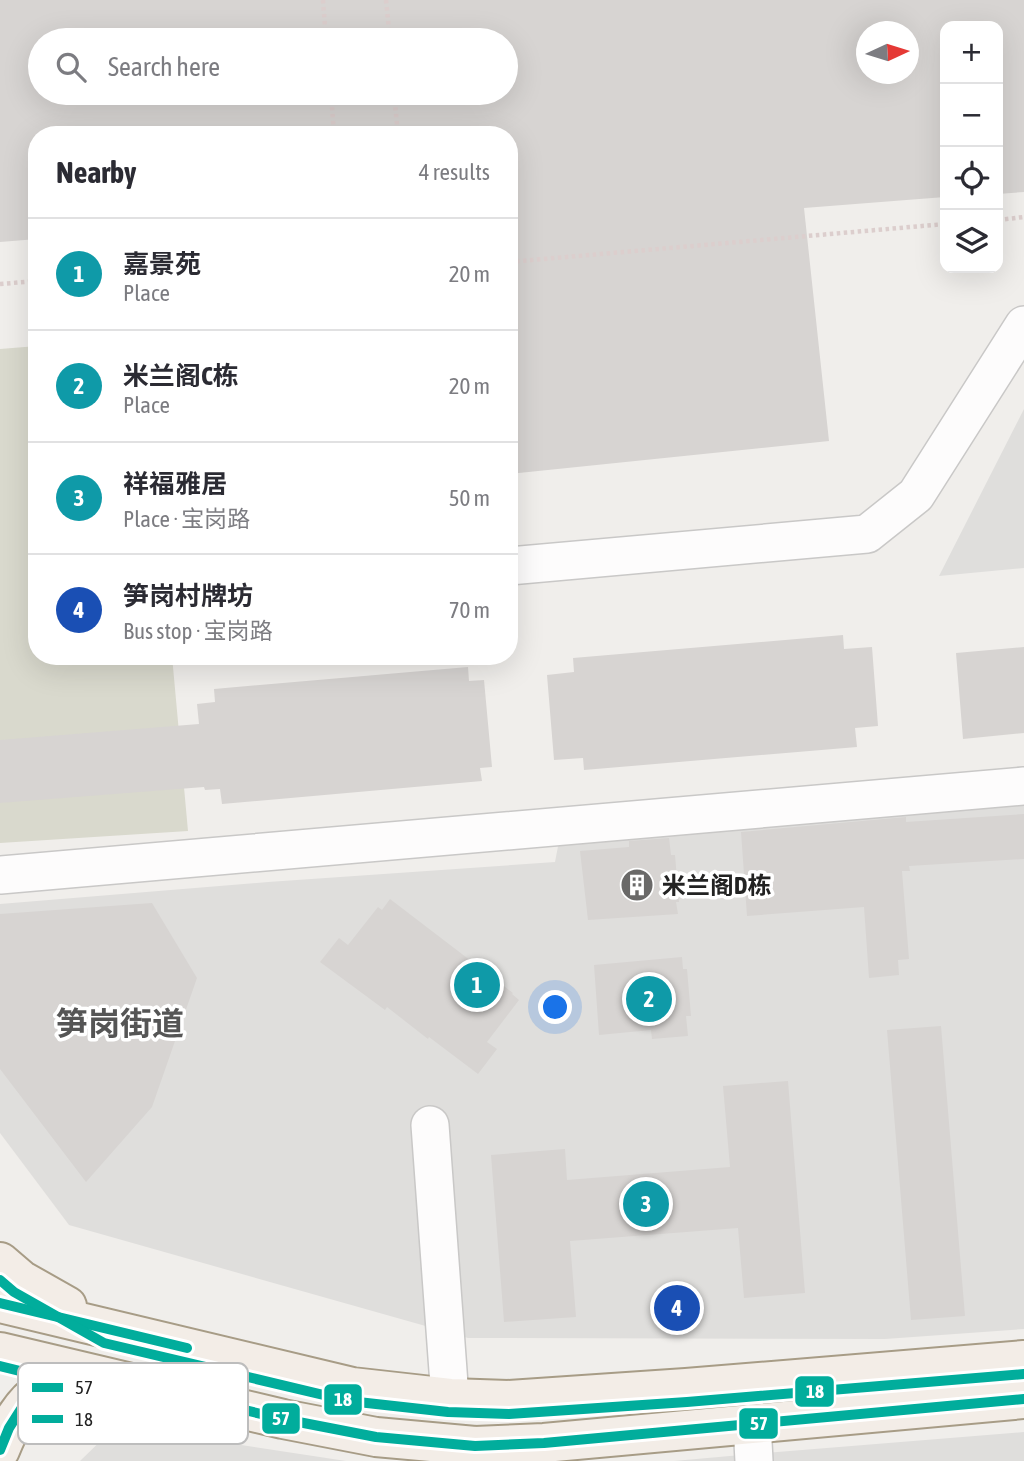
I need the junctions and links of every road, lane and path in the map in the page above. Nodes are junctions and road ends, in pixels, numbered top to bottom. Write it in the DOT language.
graph roads {
  1 [pos="323,0"];
  2 [pos="386,0"];
  3 [pos="325,28"];
  4 [pos="389,28"];
  5 [pos="332,105"];
  6 [pos="395,105"];
  7 [pos="333,126"];
  8 [pos="397,126"];
  9 [pos="1024,217"];
  10 [pos="1003,219"];
  11 [pos="940,224"];
  12 [pos="518,260"];
  13 [pos="28,282"];
  14 [pos="0,284"];
  15 [pos="1024,326"];
  16 [pos="518,565"];
  17 [pos="1024,786"];
  18 [pos="0,875"];
  19 [pos="430,1125"];
  20 [pos="0,1262"];
  21 [pos="0,1303"];
  22 [pos="108,1330"];
  23 [pos="0,1352"];
  24 [pos="1024,1360"];
  25 [pos="45,1363"];
  26 [pos="450,1398"];
  27 [pos="1024,1399"];
  28 [pos="248,1411"];
  29 [pos="18,1414"];
  30 [pos="752,1423"];
  31 [pos="0,1450"];
  32 [pos="475,1453"];
  33 [pos="754,1461"];
  1 -- 3 [label="path"];
  2 -- 4 [label="path"];
  5 -- 7 [label="path"];
  6 -- 8 [label="path"];
  9 -- 10 [label="path"];
  11 -- 12 [label="path"];
  13 -- 14 [label="path"];
  15 -- 16 [label="street"];
  17 -- 18 [label="street"];
  19 -- 26 [label="street"];
  20 -- 22 [label="main road"];
  21 -- 22 [label="main road"];
  22 -- 26 [label="main road"];
  23 -- 25 [label="main road"];
  24 -- 26 [label="main road"];
  27 -- 30 [label="main road"];
  28 -- 32 [label="main road"];
  29 -- 31 [label="main road"];
  30 -- 32 [label="main road"];
  30 -- 33 [label="street"];
}
